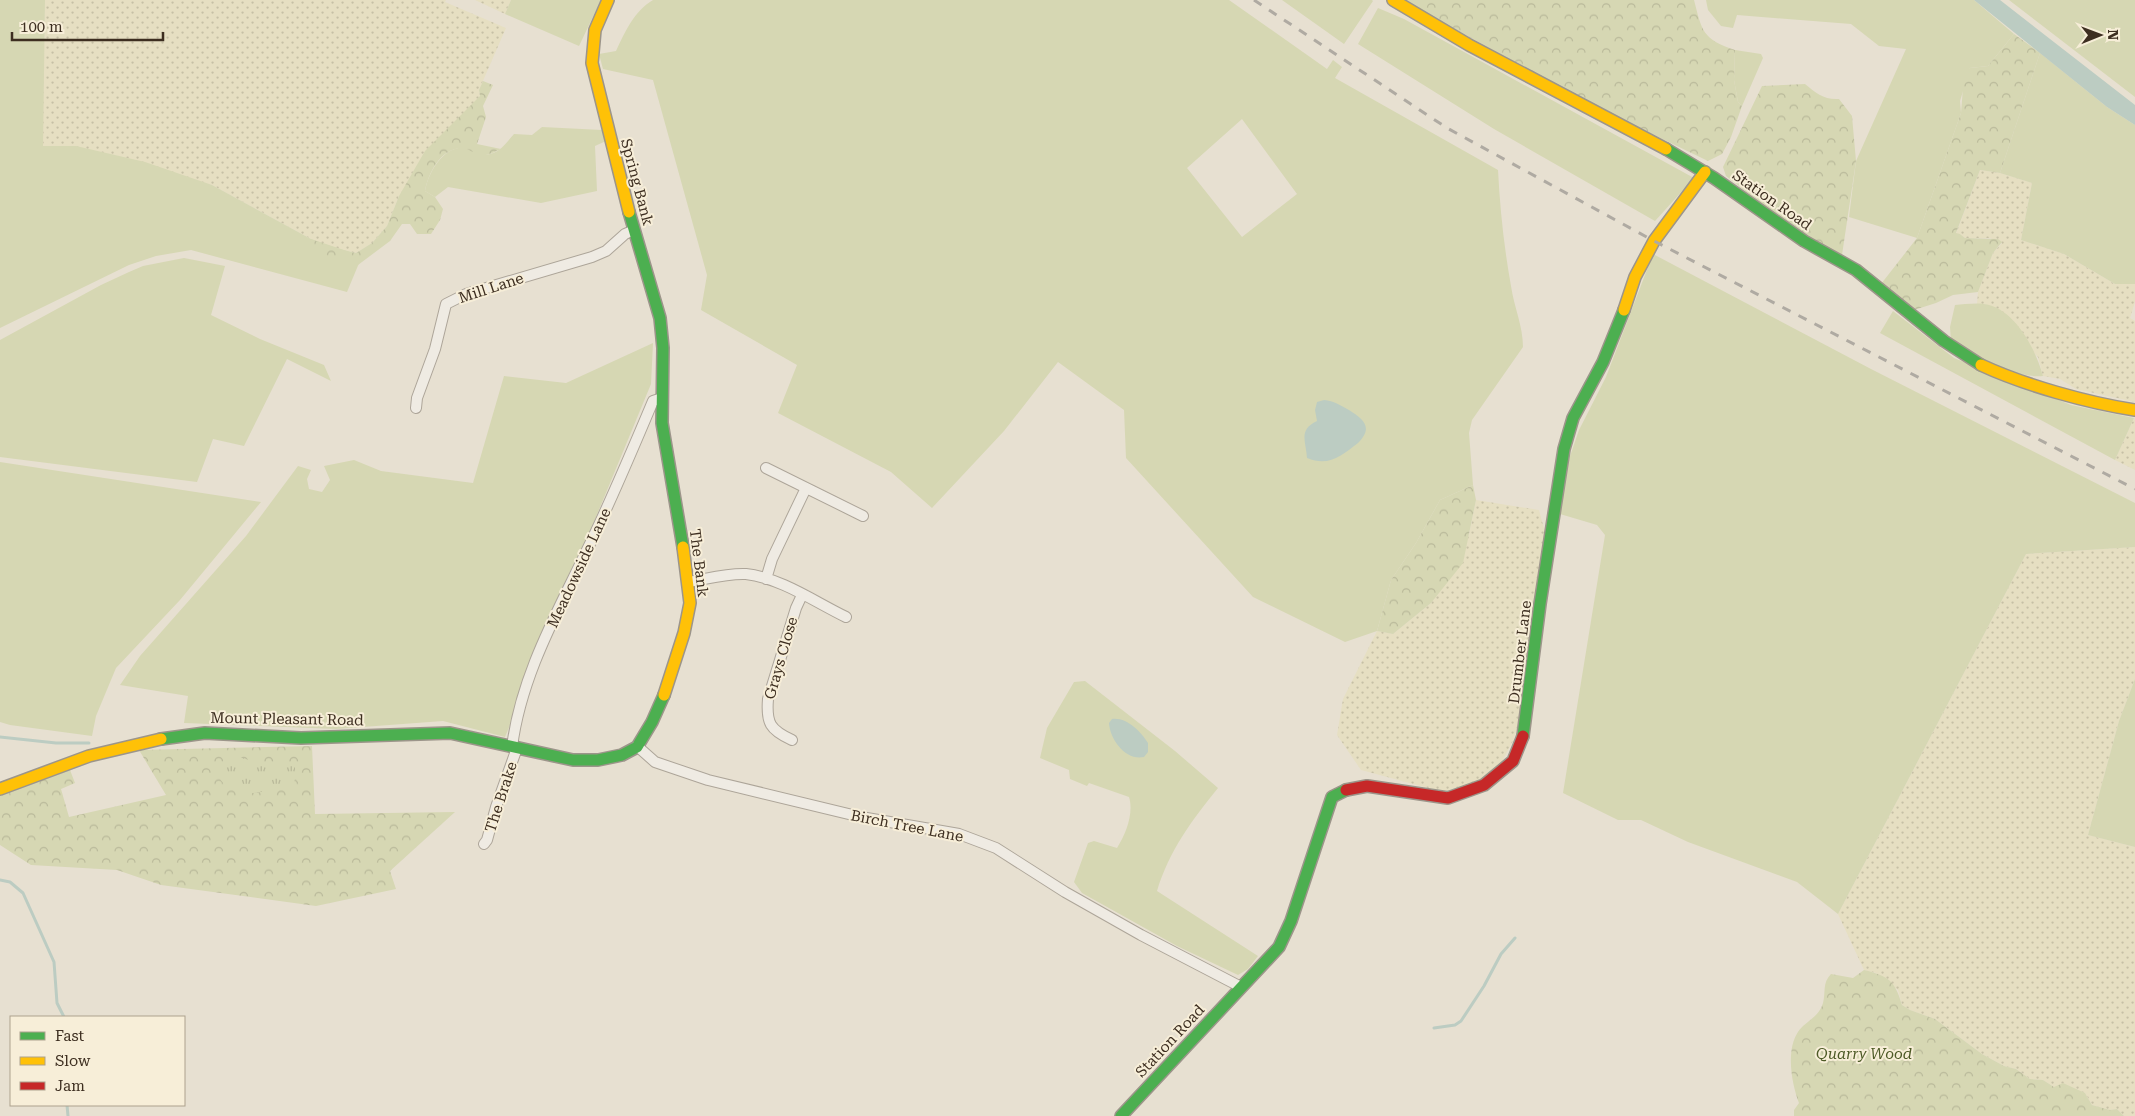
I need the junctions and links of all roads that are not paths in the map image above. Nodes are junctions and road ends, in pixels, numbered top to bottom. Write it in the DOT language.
graph roads {
  1 [pos="608,0"];
  2 [pos="1393,0"];
  3 [pos="1705,172"];
  4 [pos="634,230"];
  5 [pos="662,374"];
  6 [pos="662,398"];
  7 [pos="416,408"];
  8 [pos="2135,410"];
  9 [pos="766,468"];
  10 [pos="806,488"];
  11 [pos="863,516"];
  12 [pos="766,580"];
  13 [pos="688,582"];
  14 [pos="802,595"];
  15 [pos="846,617"];
  16 [pos="792,740"];
  17 [pos="637,746"];
  18 [pos="514,747"];
  19 [pos="0,789"];
  20 [pos="484,844"];
  21 [pos="1241,988"];
  22 [pos="1122,1116"];
  1 -- 4 [label="street, Spring Bank"];
  2 -- 3 [label="street, Station Road"];
  3 -- 8 [label="street, Station Road"];
  3 -- 21 [label="street, Drumber Lane"];
  4 -- 5 [label="street, Spring Bank"];
  4 -- 7 [label="street, Mill Lane"];
  5 -- 6 [label="street, The Bank"];
  6 -- 13 [label="street, The Bank"];
  6 -- 18 [label="street, Meadowside Lane"];
  9 -- 10 [label="street"];
  10 -- 11 [label="street"];
  10 -- 12 [label="street"];
  12 -- 13 [label="street, Grays Close"];
  12 -- 14 [label="street, Grays Close"];
  13 -- 17 [label="street, The Bank"];
  14 -- 15 [label="street, Grays Close"];
  14 -- 16 [label="street, Grays Close"];
  17 -- 18 [label="street, Mount Pleasant Road"];
  17 -- 21 [label="street, Birch Tree Lane"];
  18 -- 19 [label="street, Mount Pleasant Road"];
  18 -- 20 [label="street, The Brake"];
  21 -- 22 [label="street, Station Road"];
}
